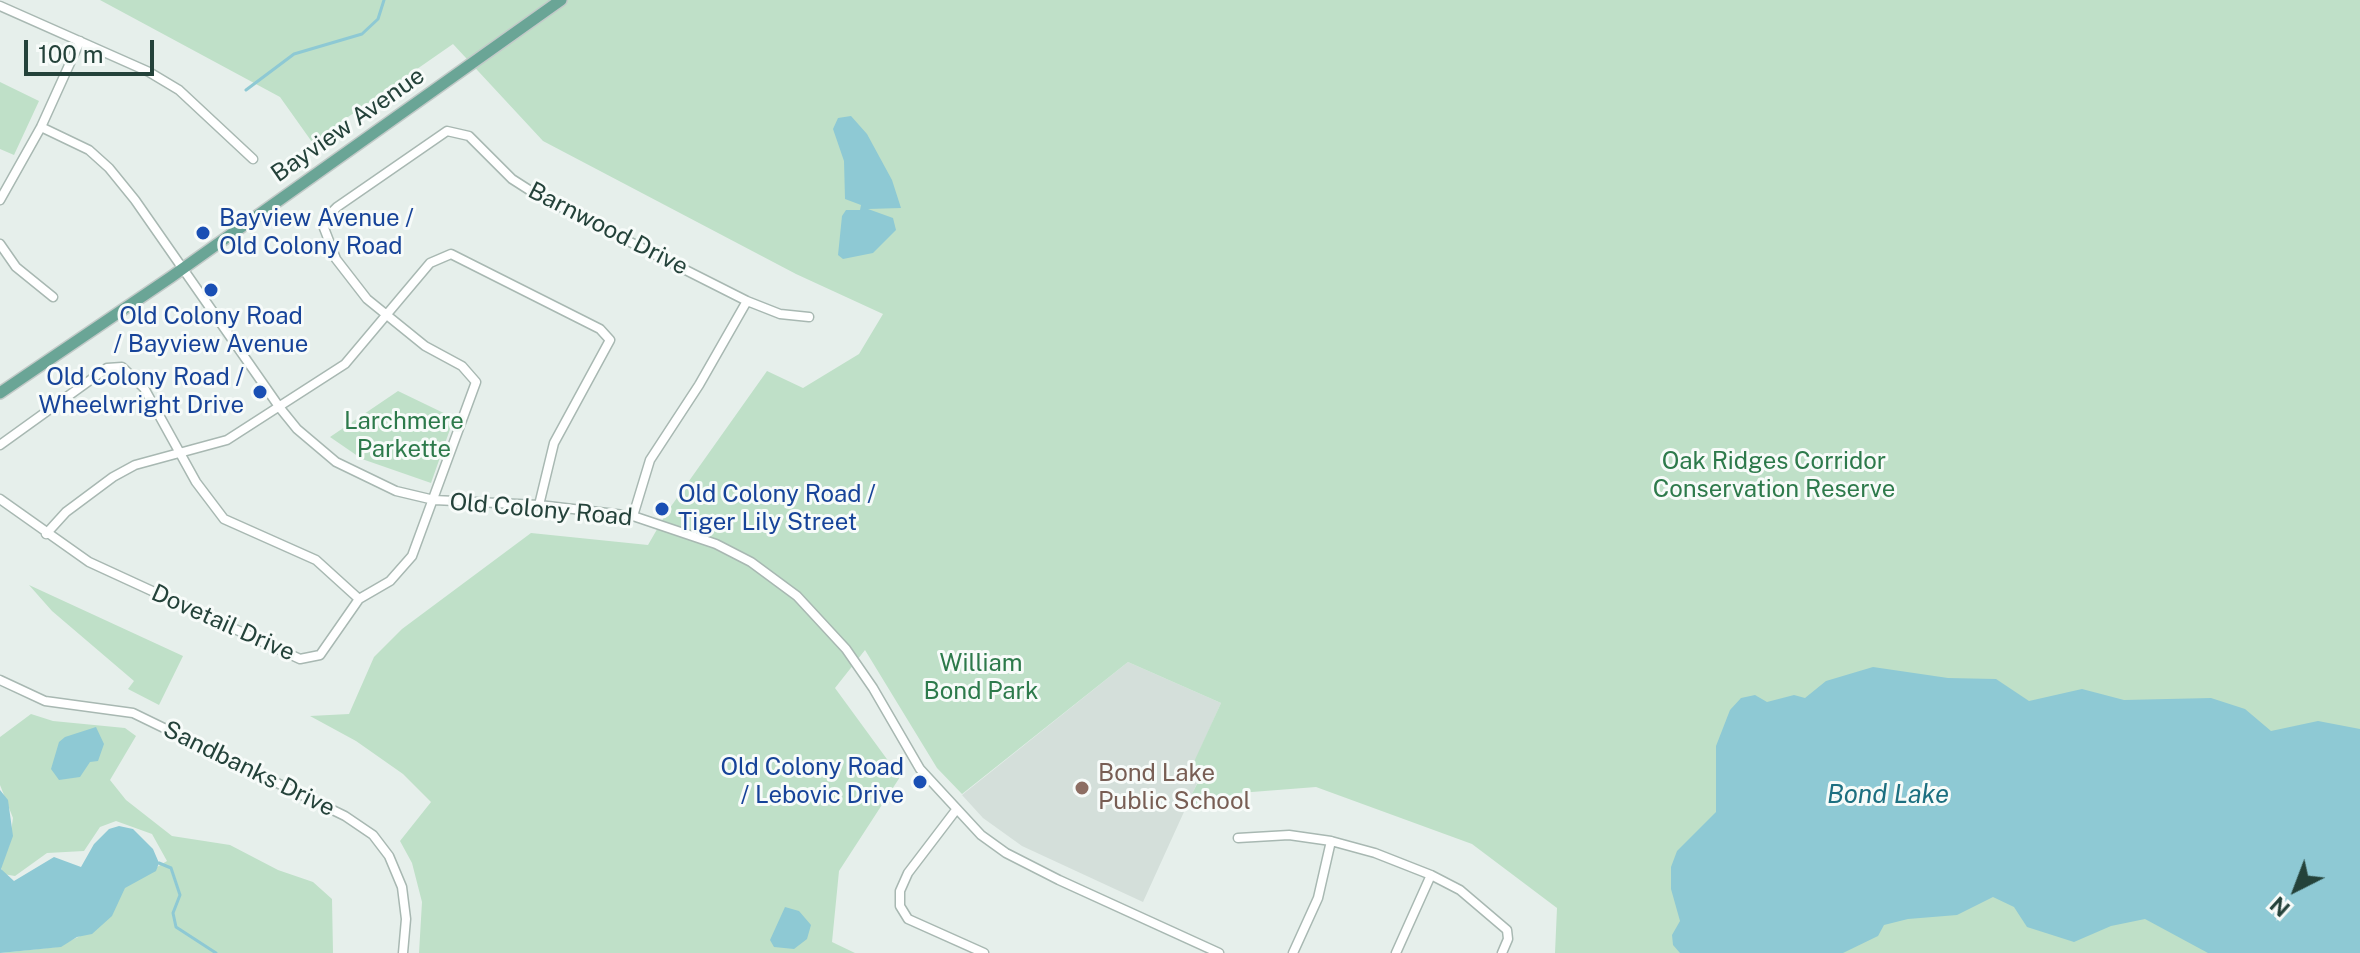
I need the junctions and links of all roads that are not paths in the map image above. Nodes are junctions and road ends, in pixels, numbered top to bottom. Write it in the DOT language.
graph roads {
  1 [pos="561,0"];
  2 [pos="0,6"];
  3 [pos="80,41"];
  4 [pos="41,127"];
  5 [pos="253,159"];
  6 [pos="0,200"];
  7 [pos="0,244"];
  8 [pos="184,268"];
  9 [pos="53,297"];
  10 [pos="747,301"];
  11 [pos="387,316"];
  12 [pos="809,317"];
  13 [pos="0,393"];
  14 [pos="280,408"];
  15 [pos="0,445"];
  16 [pos="181,453"];
  17 [pos="0,499"];
  18 [pos="434,500"];
  19 [pos="539,505"];
  20 [pos="633,516"];
  21 [pos="46,534"];
  22 [pos="359,599"];
  23 [pos="0,680"];
  24 [pos="956,810"];
  25 [pos="1238,838"];
  26 [pos="1331,841"];
  27 [pos="1431,875"];
  28 [pos="403,953"];
  29 [pos="984,953"];
  30 [pos="1219,953"];
  31 [pos="1293,953"];
  32 [pos="1396,953"];
  33 [pos="1502,953"];
  1 -- 8 [label="main road, Bayview Avenue"];
  2 -- 3 [label="street"];
  3 -- 4 [label="street"];
  3 -- 5 [label="street"];
  4 -- 6 [label="street"];
  4 -- 8 [label="street, Old Colony Road"];
  7 -- 9 [label="street"];
  8 -- 13 [label="main road, Bayview Avenue"];
  8 -- 14 [label="street, Old Colony Road"];
  10 -- 11 [label="street, Barnwood Drive"];
  10 -- 12 [label="street, Barnwood Drive"];
  10 -- 20 [label="street"];
  11 -- 14 [label="street"];
  11 -- 18 [label="street, Dovetail Drive"];
  11 -- 19 [label="street"];
  14 -- 16 [label="street"];
  14 -- 18 [label="street, Old Colony Road"];
  15 -- 16 [label="street"];
  16 -- 21 [label="street"];
  16 -- 22 [label="street"];
  17 -- 21 [label="street, Dovetail Drive"];
  18 -- 19 [label="street, Old Colony Road"];
  18 -- 22 [label="street, Dovetail Drive"];
  19 -- 20 [label="street, Old Colony Road"];
  20 -- 24 [label="street, Old Colony Road"];
  21 -- 22 [label="street, Dovetail Drive"];
  23 -- 28 [label="street, Sandbanks Drive"];
  24 -- 29 [label="street"];
  24 -- 30 [label="street, Old Colony Road"];
  25 -- 26 [label="street"];
  26 -- 27 [label="street"];
  26 -- 31 [label="street"];
  27 -- 32 [label="street"];
  27 -- 33 [label="street"];
}
